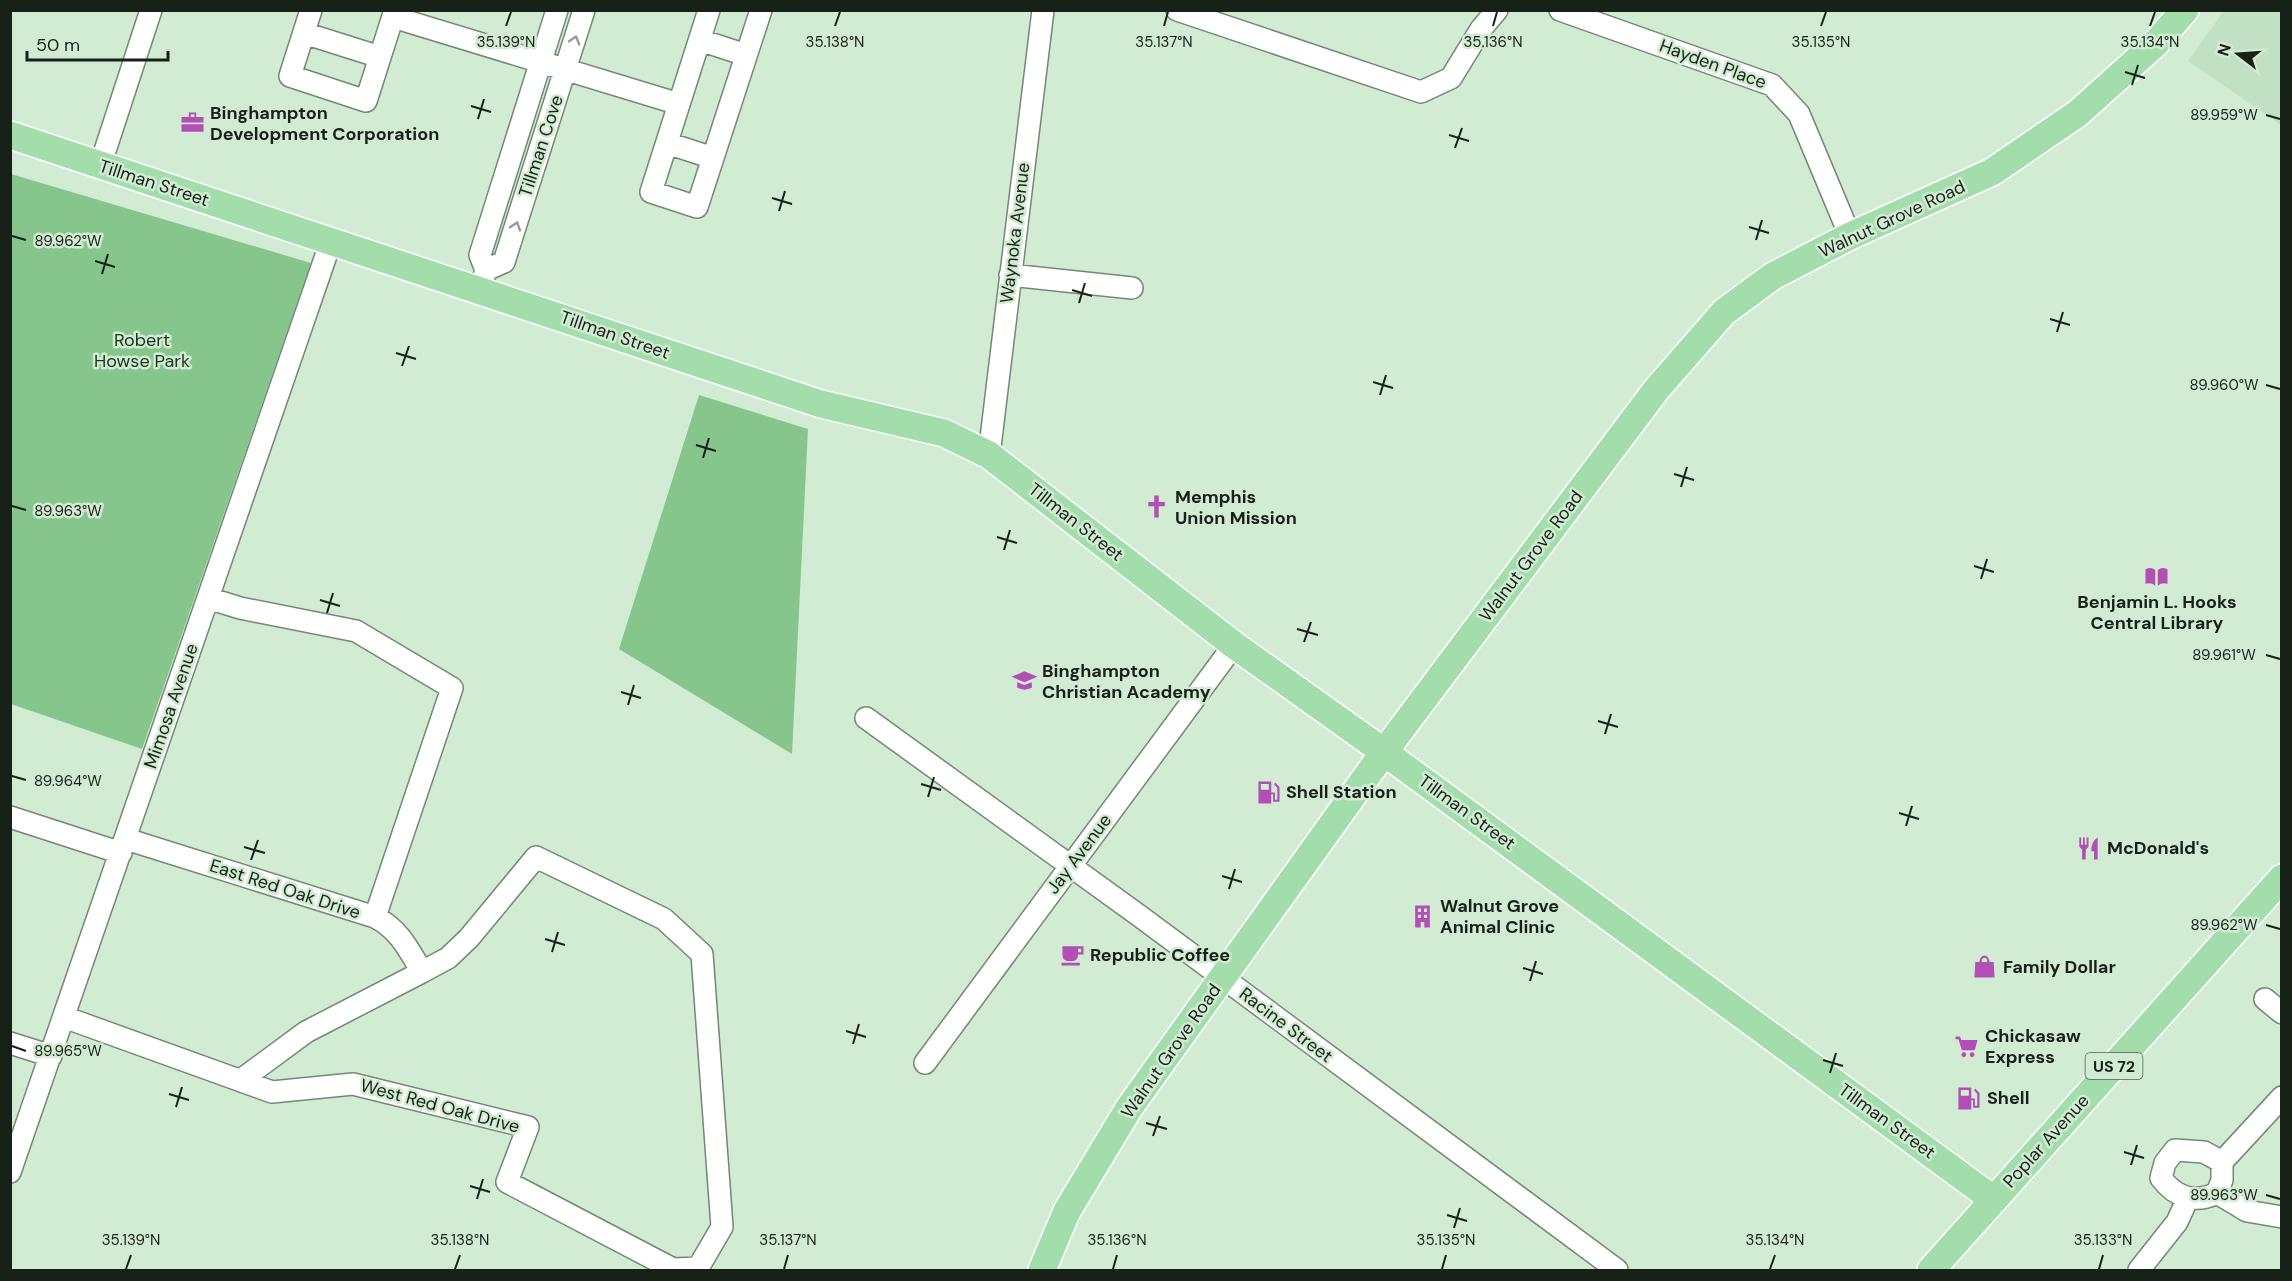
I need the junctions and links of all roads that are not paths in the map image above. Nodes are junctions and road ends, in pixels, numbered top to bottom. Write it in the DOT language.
graph roads {
  1 [pos="151,10"];
  2 [pos="312,10"];
  3 [pos="557,10"];
  4 [pos="584,10"];
  5 [pos="709,10"];
  6 [pos="761,10"];
  7 [pos="1043,10"];
  8 [pos="1177,10"];
  9 [pos="1497,10"];
  10 [pos="1560,10"];
  11 [pos="2185,10"];
  12 [pos="394,14"];
  13 [pos="304,33"];
  14 [pos="700,40"];
  15 [pos="746,55"];
  16 [pos="380,57"];
  17 [pos="540,64"];
  18 [pos="565,71"];
  19 [pos="679,105"];
  20 [pos="521,123"];
  21 [pos="546,131"];
  22 [pos="10,135"];
  23 [pos="667,143"];
  24 [pos="713,158"];
  25 [pos="100,166"];
  26 [pos="1850,236"];
  27 [pos="331,241"];
  28 [pos="1010,274"];
  29 [pos="483,280"];
  30 [pos="1132,288"];
  31 [pos="989,455"];
  32 [pos="208,598"];
  33 [pos="1234,645"];
  34 [pos="866,718"];
  35 [pos="1384,752"];
  36 [pos="10,817"];
  37 [pos="123,846"];
  38 [pos="1070,866"];
  39 [pos="2282,878"];
  40 [pos="375,917"];
  41 [pos="422,972"];
  42 [pos="1222,977"];
  43 [pos="2265,999"];
  44 [pos="2282,1014"];
  45 [pos="64,1017"];
  46 [pos="10,1043"];
  47 [pos="51,1056"];
  48 [pos="925,1063"];
  49 [pos="241,1080"];
  50 [pos="2282,1097"];
  51 [pos="2222,1162"];
  52 [pos="10,1172"];
  53 [pos="2217,1193"];
  54 [pos="2188,1198"];
  55 [pos="1994,1200"];
  56 [pos="2282,1217"];
  57 [pos="1042,1270"];
  58 [pos="1617,1270"];
  59 [pos="1931,1270"];
  60 [pos="2139,1270"];
  1 -- 25 [label="street"];
  2 -- 13 [label="street"];
  3 -- 17 [label="street, Tillman Cove"];
  18 -- 4 [label="street, Tillman Cove, one-way"];
  5 -- 14 [label="street"];
  6 -- 15 [label="street"];
  7 -- 28 [label="street, Waynoka Avenue"];
  8 -- 9 [label="street"];
  10 -- 26 [label="street, Hayden Place"];
  11 -- 26 [label="main road, Walnut Grove Road"];
  12 -- 16 [label="street"];
  12 -- 17 [label="street"];
  13 -- 16 [label="street"];
  13 -- 16 [label="street"];
  14 -- 15 [label="street"];
  14 -- 19 [label="street"];
  15 -- 24 [label="street"];
  17 -- 18 [label="street"];
  17 -- 20 [label="street, Tillman Cove"];
  18 -- 19 [label="street"];
  18 -- 21 [label="street, Tillman Cove"];
  19 -- 23 [label="street"];
  20 -- 21 [label="street"];
  20 -- 29 [label="street, Tillman Cove"];
  29 -- 21 [label="street, Tillman Cove, one-way"];
  22 -- 25 [label="main road, Tillman Street"];
  23 -- 24 [label="street"];
  23 -- 24 [label="street"];
  25 -- 27 [label="main road, Tillman Street"];
  26 -- 35 [label="main road, Walnut Grove Road"];
  27 -- 29 [label="main road, Tillman Street"];
  27 -- 32 [label="street, Mimosa Avenue"];
  28 -- 30 [label="street"];
  28 -- 31 [label="street, Waynoka Avenue"];
  29 -- 31 [label="main road, Tillman Street"];
  31 -- 33 [label="main road, Tillman Street"];
  32 -- 37 [label="street, Mimosa Avenue"];
  32 -- 40 [label="street"];
  33 -- 35 [label="main road, Tillman Street"];
  33 -- 38 [label="street, Jay Avenue"];
  34 -- 38 [label="street, Racine Street"];
  35 -- 42 [label="main road, Walnut Grove Road"];
  35 -- 55 [label="main road, Tillman Street"];
  36 -- 37 [label="street, East Red Oak Drive"];
  37 -- 40 [label="street, East Red Oak Drive"];
  37 -- 45 [label="street, Mimosa Avenue"];
  38 -- 42 [label="street, Racine Street"];
  38 -- 48 [label="street, Jay Avenue"];
  39 -- 55 [label="main road, Poplar Avenue / US 72"];
  40 -- 41 [label="street, East Red Oak Drive"];
  41 -- 49 [label="street"];
  41 -- 49 [label="street, West Red Oak Drive"];
  42 -- 57 [label="main road, Walnut Grove Road"];
  42 -- 58 [label="street, Racine Street"];
  43 -- 44 [label="street"];
  45 -- 47 [label="street, Mimosa Avenue"];
  45 -- 49 [label="street, West Red Oak Drive"];
  46 -- 47 [label="street"];
  47 -- 52 [label="street, Mimosa Avenue"];
  50 -- 51 [label="street"];
  51 -- 53 [label="street"];
  51 -- 54 [label="street"];
  53 -- 54 [label="street"];
  53 -- 56 [label="street"];
  54 -- 60 [label="street"];
  55 -- 59 [label="main road, Poplar Avenue / US 72"];
}
